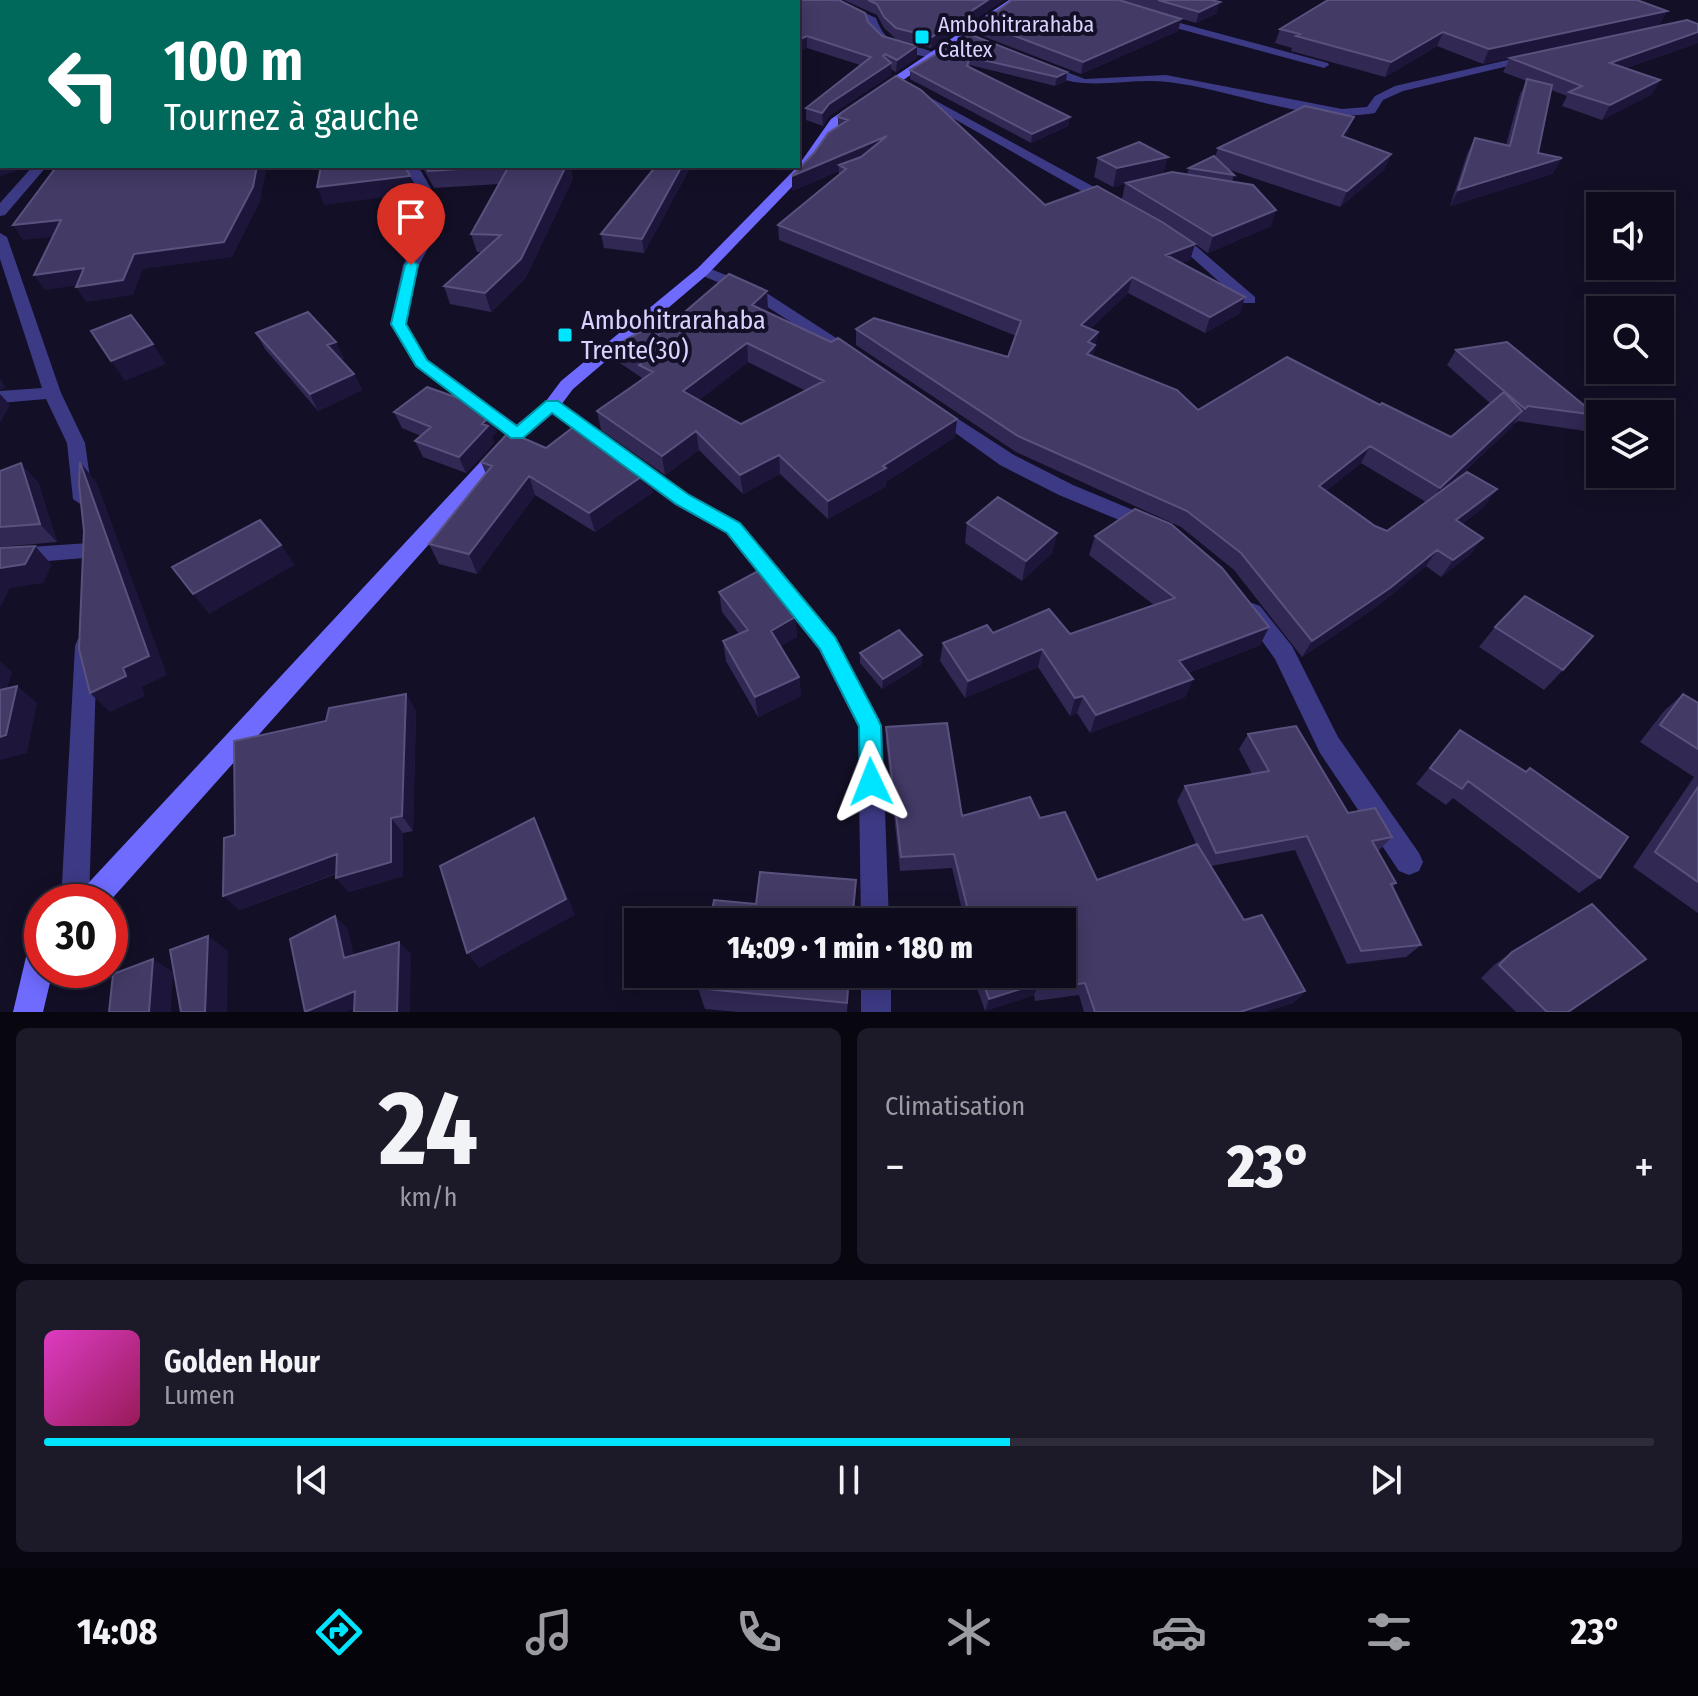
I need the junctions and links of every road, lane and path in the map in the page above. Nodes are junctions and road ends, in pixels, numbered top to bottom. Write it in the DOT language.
graph roads {
  1 [pos="829,0"];
  2 [pos="1015,0"];
  3 [pos="1141,15"];
  4 [pos="1554,52"];
  5 [pos="933,55"];
  6 [pos="1035,64"];
  7 [pos="1324,65"];
  8 [pos="894,81"];
  9 [pos="802,161"];
  10 [pos="38,168"];
  11 [pos="796,168"];
  12 [pos="414,171"];
  13 [pos="1122,190"];
  14 [pos="1102,197"];
  15 [pos="1127,211"];
  16 [pos="0,212"];
  17 [pos="1152,225"];
  18 [pos="0,237"];
  19 [pos="703,271"];
  20 [pos="1249,300"];
  21 [pos="873,367"];
  22 [pos="52,393"];
  23 [pos="0,397"];
  24 [pos="921,400"];
  25 [pos="552,405"];
  26 [pos="517,434"];
  27 [pos="1173,535"];
  28 [pos="0,557"];
  29 [pos="1241,599"];
  30 [pos="86,631"];
  31 [pos="1409,862"];
  32 [pos="76,884"];
  33 [pos="106,884"];
  34 [pos="875,908"];
  35 [pos="32,988"];
  36 [pos="876,988"];
  37 [pos="28,1012"];
  38 [pos="876,1012"];
  1 -- 5 [label="street"];
  2 -- 5 [label="street"];
  3 -- 7 [label="street"];
  4 -- 6 [label="street"];
  5 -- 8 [label="street"];
  8 -- 9 [label="street"];
  8 -- 14 [label="street"];
  10 -- 16 [label="street"];
  11 -- 19 [label="street"];
  12 -- 26 [label="street"];
  13 -- 14 [label="street"];
  14 -- 15 [label="street"];
  17 -- 20 [label="street"];
  18 -- 22 [label="street"];
  19 -- 21 [label="street"];
  19 -- 25 [label="street"];
  22 -- 23 [label="street"];
  22 -- 28 [label="street"];
  24 -- 27 [label="street"];
  25 -- 26 [label="street"];
  25 -- 34 [label="street"];
  26 -- 33 [label="street"];
  29 -- 31 [label="street"];
  30 -- 32 [label="street"];
  35 -- 37 [label="street"];
  36 -- 38 [label="street"];
}
